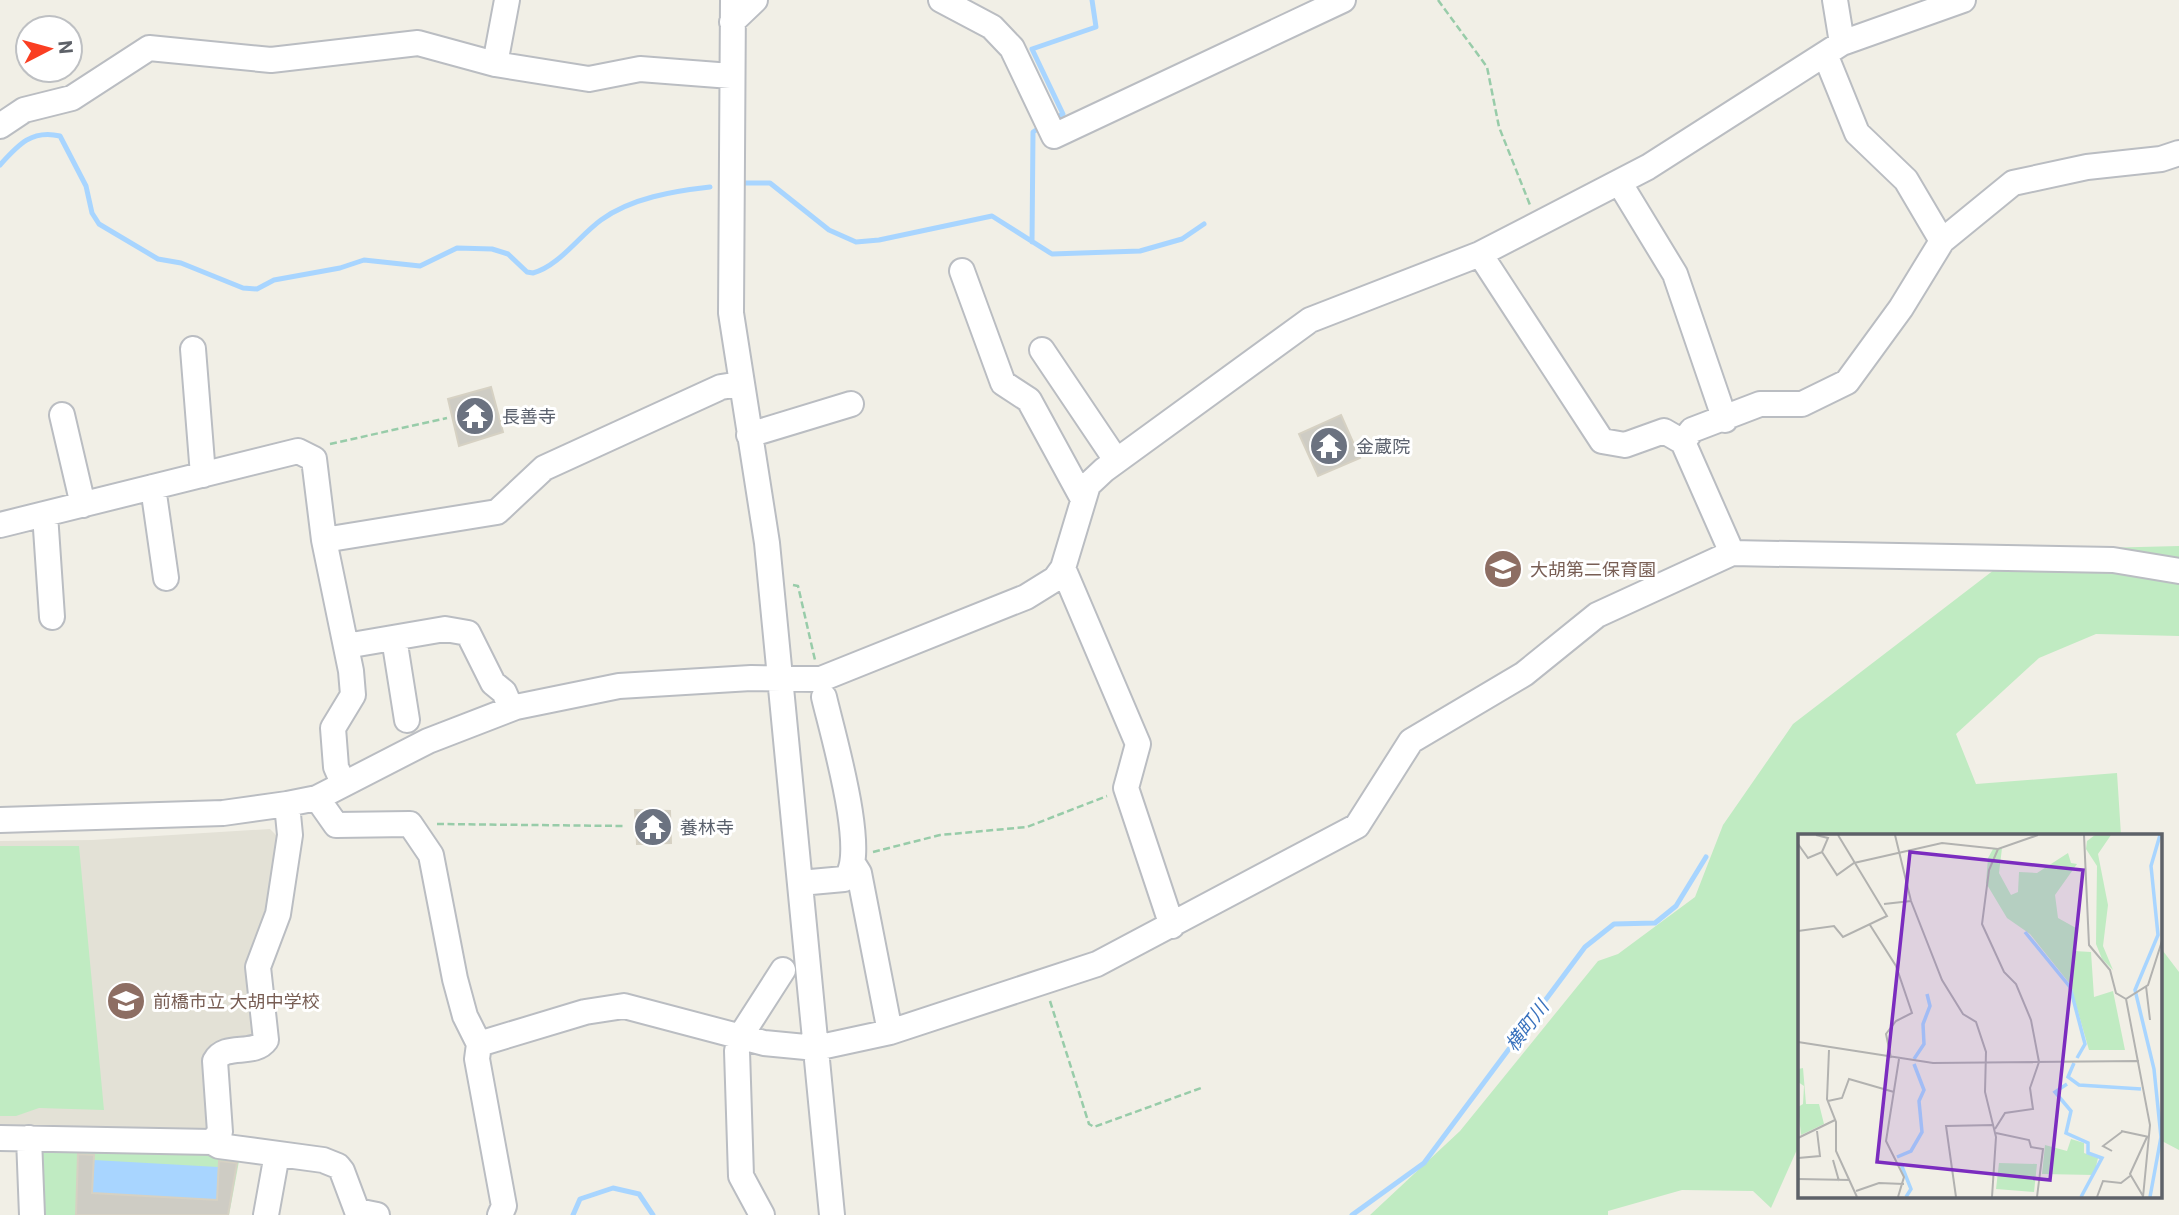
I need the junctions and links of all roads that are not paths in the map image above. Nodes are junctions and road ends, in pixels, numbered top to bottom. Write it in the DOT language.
graph roads {
  1 [pos="507,0"];
  2 [pos="755,0"];
  3 [pos="941,0"];
  4 [pos="1343,0"];
  5 [pos="1835,0"];
  6 [pos="1963,0"];
  7 [pos="732,11"];
  8 [pos="1833,49"];
  9 [pos="495,64"];
  10 [pos="731,76"];
  11 [pos="0,126"];
  12 [pos="2179,153"];
  13 [pos="1619,182"];
  14 [pos="1942,241"];
  15 [pos="1480,254"];
  16 [pos="962,271"];
  17 [pos="193,349"];
  18 [pos="1042,350"];
  19 [pos="740,384"];
  20 [pos="852,404"];
  21 [pos="62,415"];
  22 [pos="1725,420"];
  23 [pos="749,435"];
  24 [pos="1684,442"];
  25 [pos="1116,460"];
  26 [pos="203,475"];
  27 [pos="153,487"];
  28 [pos="1083,499"];
  29 [pos="83,505"];
  30 [pos="45,514"];
  31 [pos="0,526"];
  32 [pos="324,540"];
  33 [pos="1732,553"];
  34 [pos="1063,568"];
  35 [pos="2179,571"];
  36 [pos="166,578"];
  37 [pos="52,617"];
  38 [pos="394,638"];
  39 [pos="346,646"];
  40 [pos="779,679"];
  41 [pos="824,697"];
  42 [pos="511,708"];
  43 [pos="407,720"];
  44 [pos="342,783"];
  45 [pos="317,798"];
  46 [pos="287,804"];
  47 [pos="0,820"];
  48 [pos="854,861"];
  49 [pos="800,883"];
  50 [pos="1172,926"];
  51 [pos="783,970"];
  52 [pos="890,1032"];
  53 [pos="740,1037"];
  54 [pos="479,1044"];
  55 [pos="816,1048"];
  56 [pos="0,1138"];
  57 [pos="29,1138"];
  58 [pos="212,1142"];
  59 [pos="277,1154"];
  60 [pos="32,1215"];
  61 [pos="266,1215"];
  62 [pos="377,1215"];
  63 [pos="500,1215"];
  64 [pos="762,1215"];
  65 [pos="832,1215"];
  1 -- 9 [label="street"];
  2 -- 7 [label="street"];
  3 -- 4 [label="street"];
  5 -- 8 [label="street"];
  6 -- 8 [label="street"];
  7 -- 10 [label="street"];
  8 -- 13 [label="street"];
  8 -- 14 [label="street"];
  9 -- 10 [label="street"];
  9 -- 11 [label="street"];
  10 -- 19 [label="street"];
  12 -- 14 [label="street"];
  13 -- 15 [label="street"];
  13 -- 22 [label="street"];
  14 -- 22 [label="street"];
  15 -- 24 [label="street"];
  15 -- 25 [label="street"];
  16 -- 28 [label="street"];
  17 -- 26 [label="street"];
  18 -- 25 [label="street"];
  19 -- 23 [label="street"];
  19 -- 32 [label="street"];
  20 -- 23 [label="street"];
  21 -- 29 [label="street"];
  22 -- 24 [label="street"];
  23 -- 40 [label="street"];
  24 -- 33 [label="street"];
  25 -- 28 [label="street"];
  26 -- 27 [label="street"];
  26 -- 32 [label="street"];
  27 -- 29 [label="street"];
  27 -- 36 [label="street"];
  28 -- 34 [label="street"];
  29 -- 30 [label="street"];
  30 -- 31 [label="street"];
  30 -- 37 [label="street"];
  32 -- 39 [label="street"];
  33 -- 35 [label="street"];
  33 -- 50 [label="street"];
  34 -- 40 [label="street"];
  34 -- 50 [label="street"];
  38 -- 39 [label="street"];
  38 -- 42 [label="street"];
  38 -- 43 [label="street"];
  39 -- 44 [label="street"];
  40 -- 42 [label="street"];
  40 -- 49 [label="street"];
  41 -- 48 [label="street"];
  42 -- 44 [label="street"];
  44 -- 45 [label="street"];
  45 -- 46 [label="street"];
  45 -- 54 [label="street"];
  46 -- 47 [label="street"];
  46 -- 58 [label="street"];
  48 -- 49 [label="street"];
  48 -- 52 [label="street"];
  49 -- 55 [label="street"];
  50 -- 52 [label="street"];
  51 -- 53 [label="street"];
  52 -- 55 [label="street"];
  53 -- 54 [label="street"];
  53 -- 55 [label="street"];
  53 -- 64 [label="street"];
  54 -- 63 [label="street"];
  55 -- 65 [label="street"];
  56 -- 57 [label="street"];
  57 -- 58 [label="street"];
  57 -- 60 [label="street"];
  58 -- 59 [label="street"];
  59 -- 61 [label="street"];
  59 -- 62 [label="street"];
}
